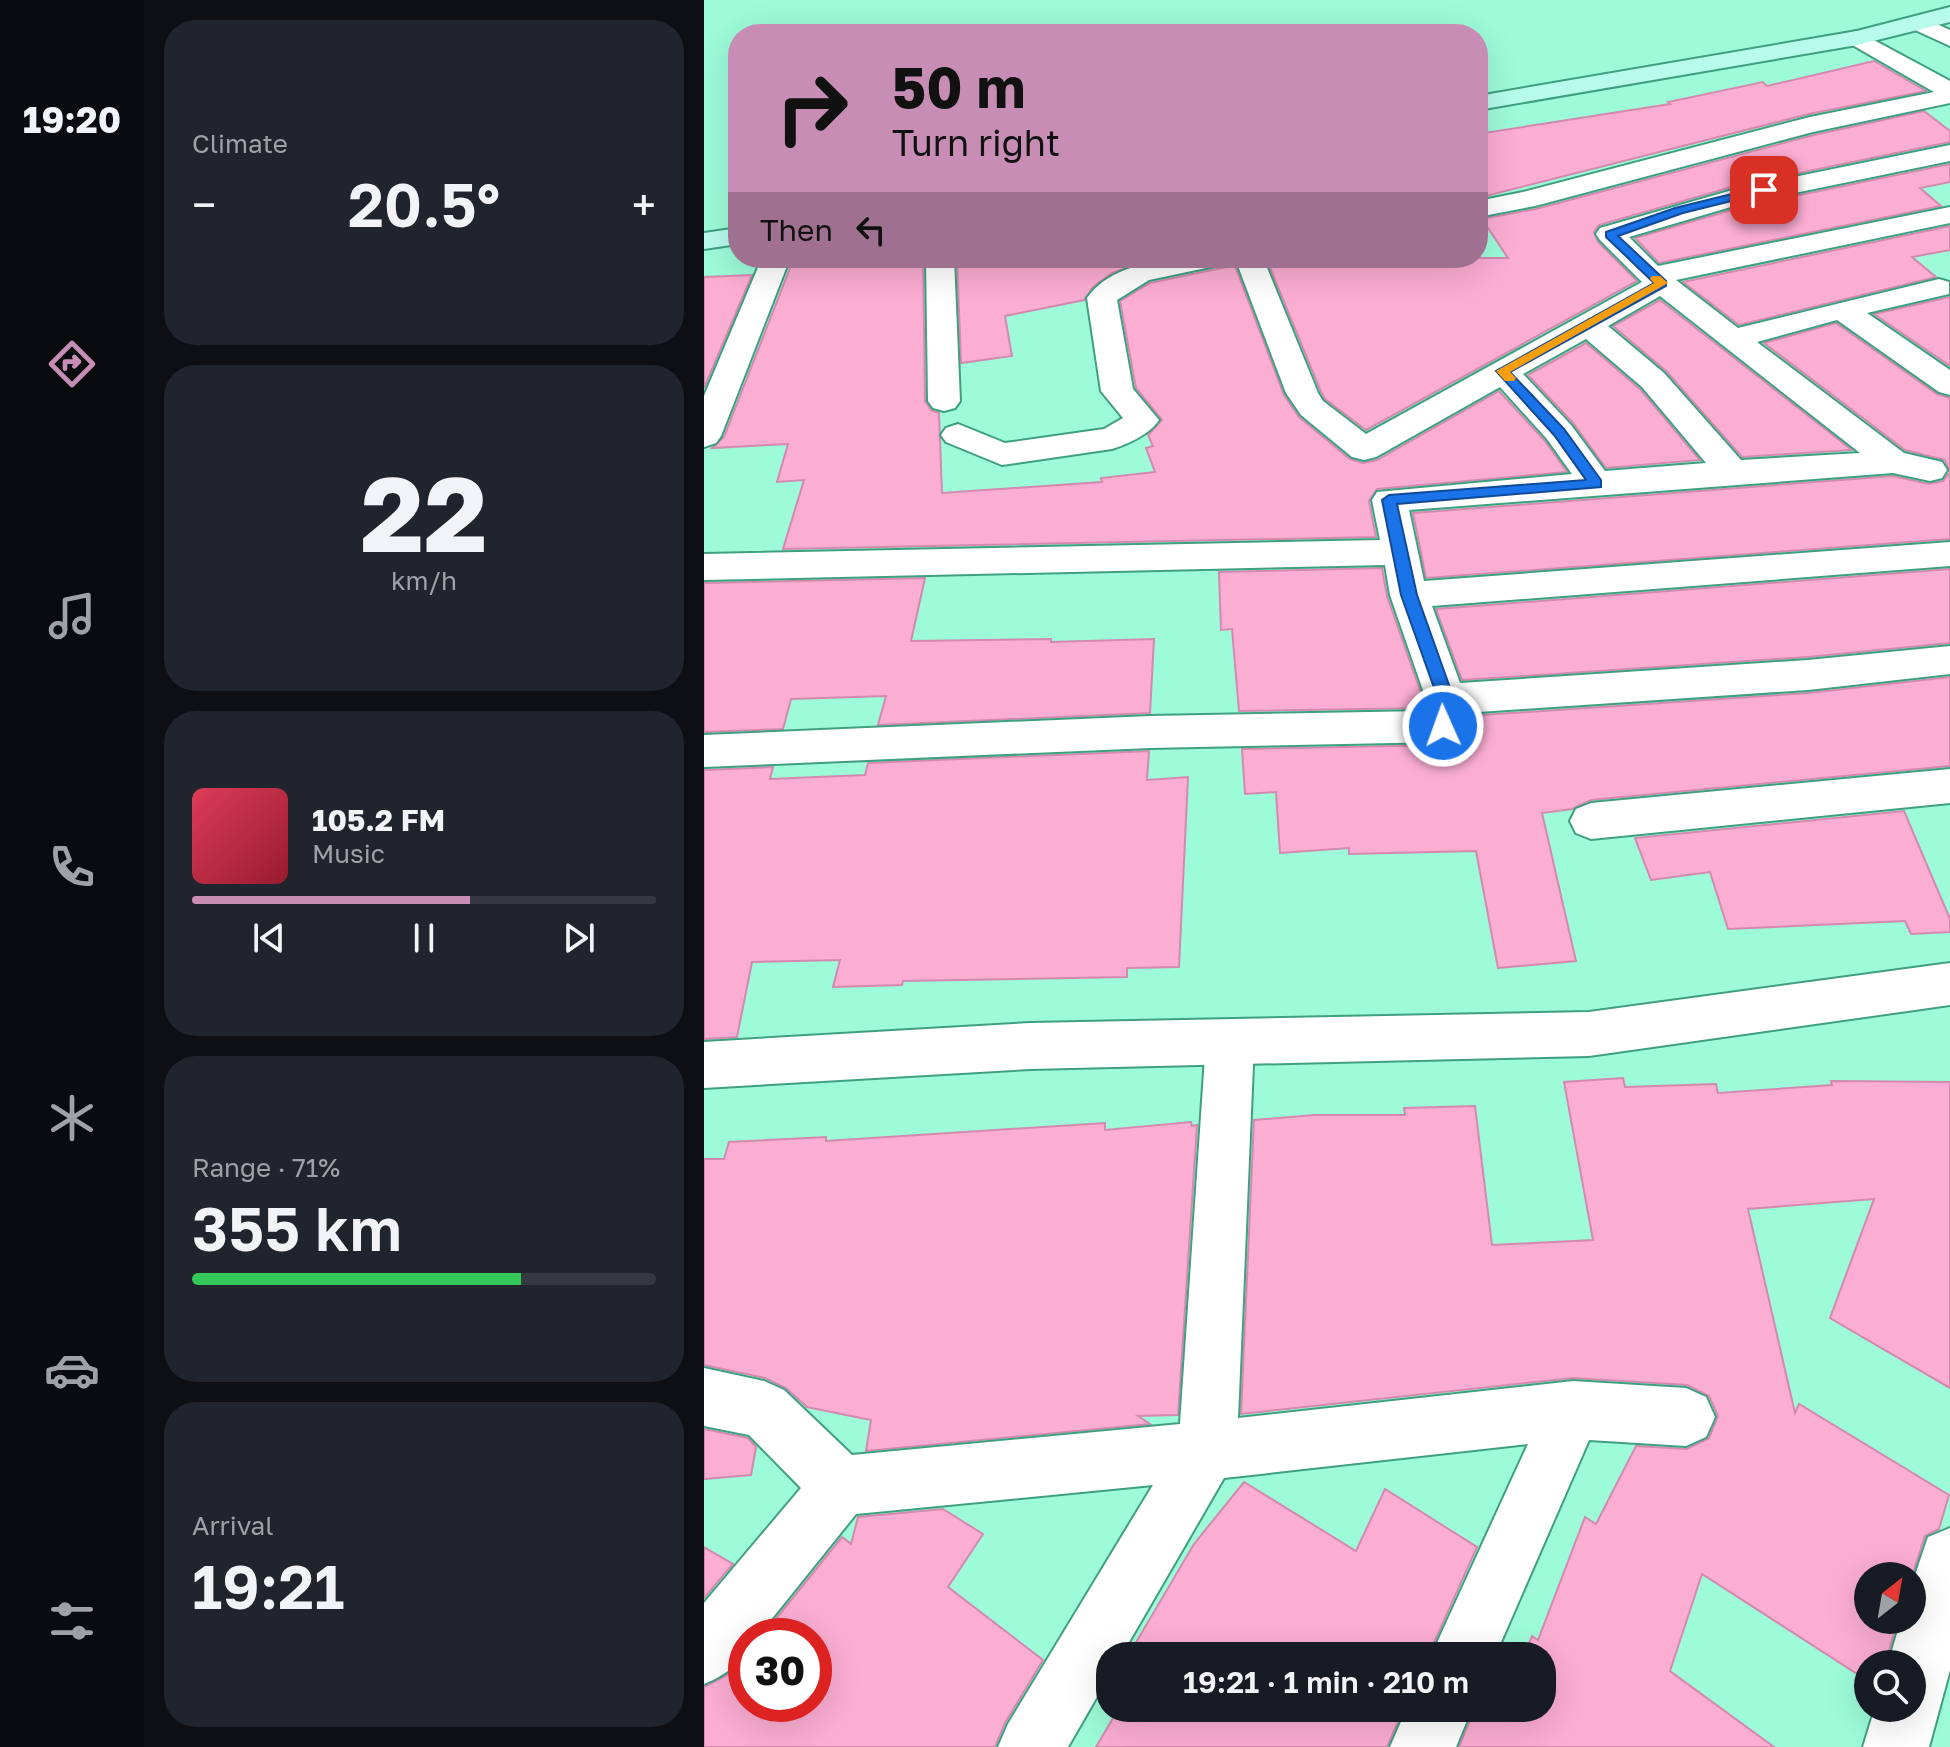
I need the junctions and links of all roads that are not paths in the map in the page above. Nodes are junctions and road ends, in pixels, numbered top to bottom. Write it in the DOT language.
graph roads {
  1 [pos="1950,14"];
  2 [pos="1921,24"];
  3 [pos="1857,38"];
  4 [pos="1950,39"];
  5 [pos="1950,94"];
  6 [pos="1488,101"];
  7 [pos="1950,153"];
  8 [pos="1488,207"];
  9 [pos="1950,215"];
  10 [pos="728,237"];
  11 [pos="704,241"];
  12 [pos="771,268"];
  13 [pos="940,268"];
  14 [pos="1171,268"];
  15 [pos="1253,268"];
  16 [pos="1657,280"];
  17 [pos="1946,290"];
  18 [pos="1842,310"];
  19 [pos="1588,325"];
  20 [pos="1733,339"];
  21 [pos="1502,371"];
  22 [pos="1950,385"];
  23 [pos="713,394"];
  24 [pos="944,401"];
  25 [pos="958,435"];
  26 [pos="704,436"];
  27 [pos="1893,462"];
  28 [pos="1732,472"];
  29 [pos="1943,475"];
  30 [pos="1596,483"];
  31 [pos="1399,552"];
  32 [pos="1950,554"];
  33 [pos="704,567"];
  34 [pos="1409,595"];
  35 [pos="1950,660"];
  36 [pos="1446,699"];
  37 [pos="704,751"];
  38 [pos="1950,786"];
  39 [pos="1591,821"];
  40 [pos="1950,984"];
  41 [pos="1230,1042"];
  42 [pos="704,1065"];
  43 [pos="704,1397"];
  44 [pos="1573,1410"];
  45 [pos="1686,1417"];
  46 [pos="1207,1451"];
  47 [pos="841,1486"];
  48 [pos="1950,1559"];
  49 [pos="1469,1642"];
  50 [pos="1924,1650"];
  51 [pos="704,1652"];
  52 [pos="1434,1722"];
  53 [pos="1903,1722"];
  54 [pos="1031,1747"];
  55 [pos="1423,1747"];
  56 [pos="1896,1747"];
  1 -- 2 [label="main road"];
  2 -- 3 [label="main road"];
  2 -- 4 [label="street"];
  3 -- 5 [label="street"];
  3 -- 6 [label="main road"];
  5 -- 8 [label="street"];
  7 -- 16 [label="street"];
  9 -- 16 [label="street"];
  10 -- 11 [label="main road"];
  12 -- 23 [label="street"];
  13 -- 24 [label="street"];
  14 -- 25 [label="street"];
  15 -- 21 [label="street"];
  16 -- 19 [label="street"];
  16 -- 20 [label="street"];
  17 -- 18 [label="street"];
  18 -- 20 [label="street"];
  18 -- 22 [label="street"];
  19 -- 21 [label="street"];
  19 -- 28 [label="street"];
  20 -- 27 [label="street"];
  21 -- 30 [label="street"];
  23 -- 26 [label="street"];
  27 -- 28 [label="street"];
  27 -- 29 [label="street"];
  28 -- 30 [label="street"];
  30 -- 31 [label="street"];
  31 -- 33 [label="street"];
  31 -- 34 [label="street"];
  32 -- 34 [label="street"];
  34 -- 36 [label="street"];
  35 -- 36 [label="street"];
  36 -- 37 [label="street"];
  38 -- 39 [label="street"];
  40 -- 41 [label="street"];
  41 -- 42 [label="street"];
  41 -- 46 [label="street"];
  43 -- 47 [label="street"];
  44 -- 45 [label="street"];
  44 -- 46 [label="street"];
  44 -- 49 [label="street"];
  46 -- 47 [label="street"];
  46 -- 54 [label="street"];
  47 -- 51 [label="street"];
  48 -- 50 [label="street"];
  52 -- 55 [label="street"];
  53 -- 56 [label="street"];
}
